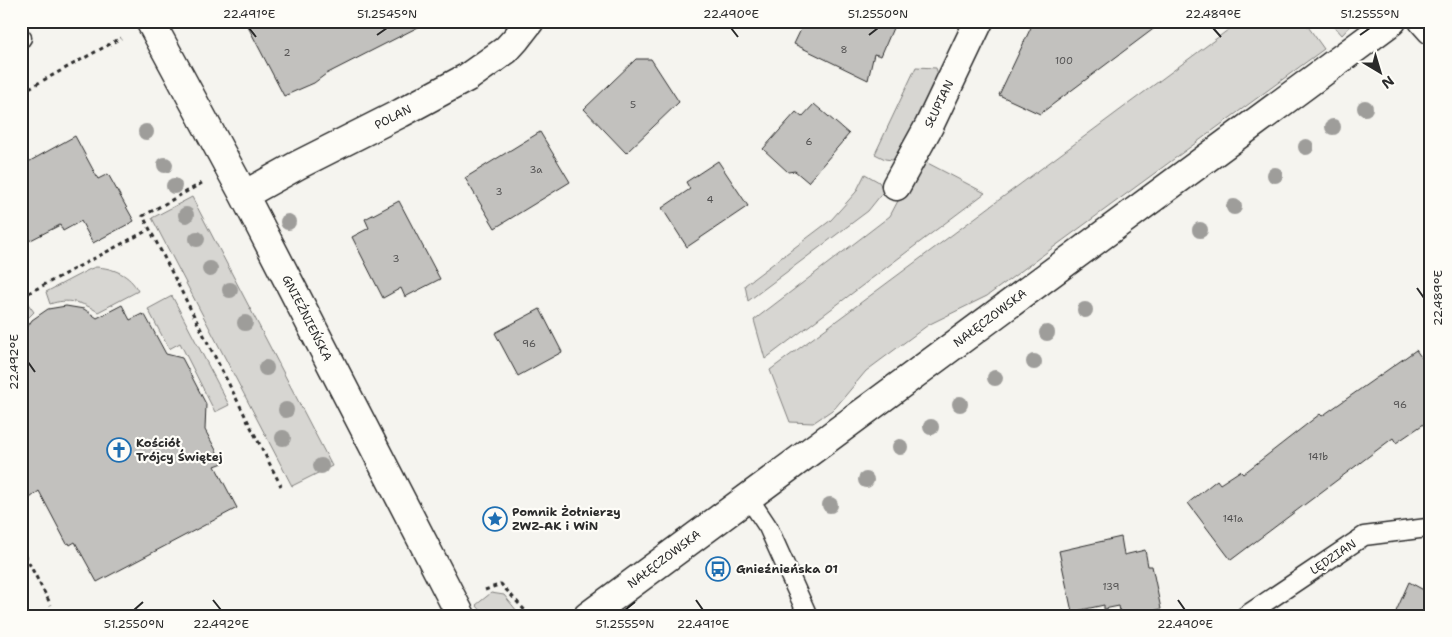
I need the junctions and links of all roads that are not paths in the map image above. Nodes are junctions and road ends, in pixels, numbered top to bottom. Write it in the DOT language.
graph roads {
  1 [pos="150,21"];
  2 [pos="530,21"];
  3 [pos="979,21"];
  4 [pos="1392,21"];
  5 [pos="1423,21"];
  6 [pos="1431,30"];
  7 [pos="896,186"];
  8 [pos="244,195"];
  9 [pos="748,497"];
  10 [pos="1431,530"];
  11 [pos="461,616"];
  12 [pos="588,616"];
  13 [pos="808,616"];
  14 [pos="1245,616"];
  1 -- 8 [label="street, GNIEŹNIEŃSKA"];
  2 -- 8 [label="street, POLAN"];
  3 -- 7 [label="street, SŁUPIAN"];
  4 -- 9 [label="street, NAŁĘCZOWSKA"];
  5 -- 6 [label="street"];
  8 -- 11 [label="street, GNIEŹNIEŃSKA"];
  9 -- 12 [label="street, NAŁĘCZOWSKA"];
  9 -- 13 [label="lane"];
  10 -- 14 [label="lane, LĘDZIAN"];
}
